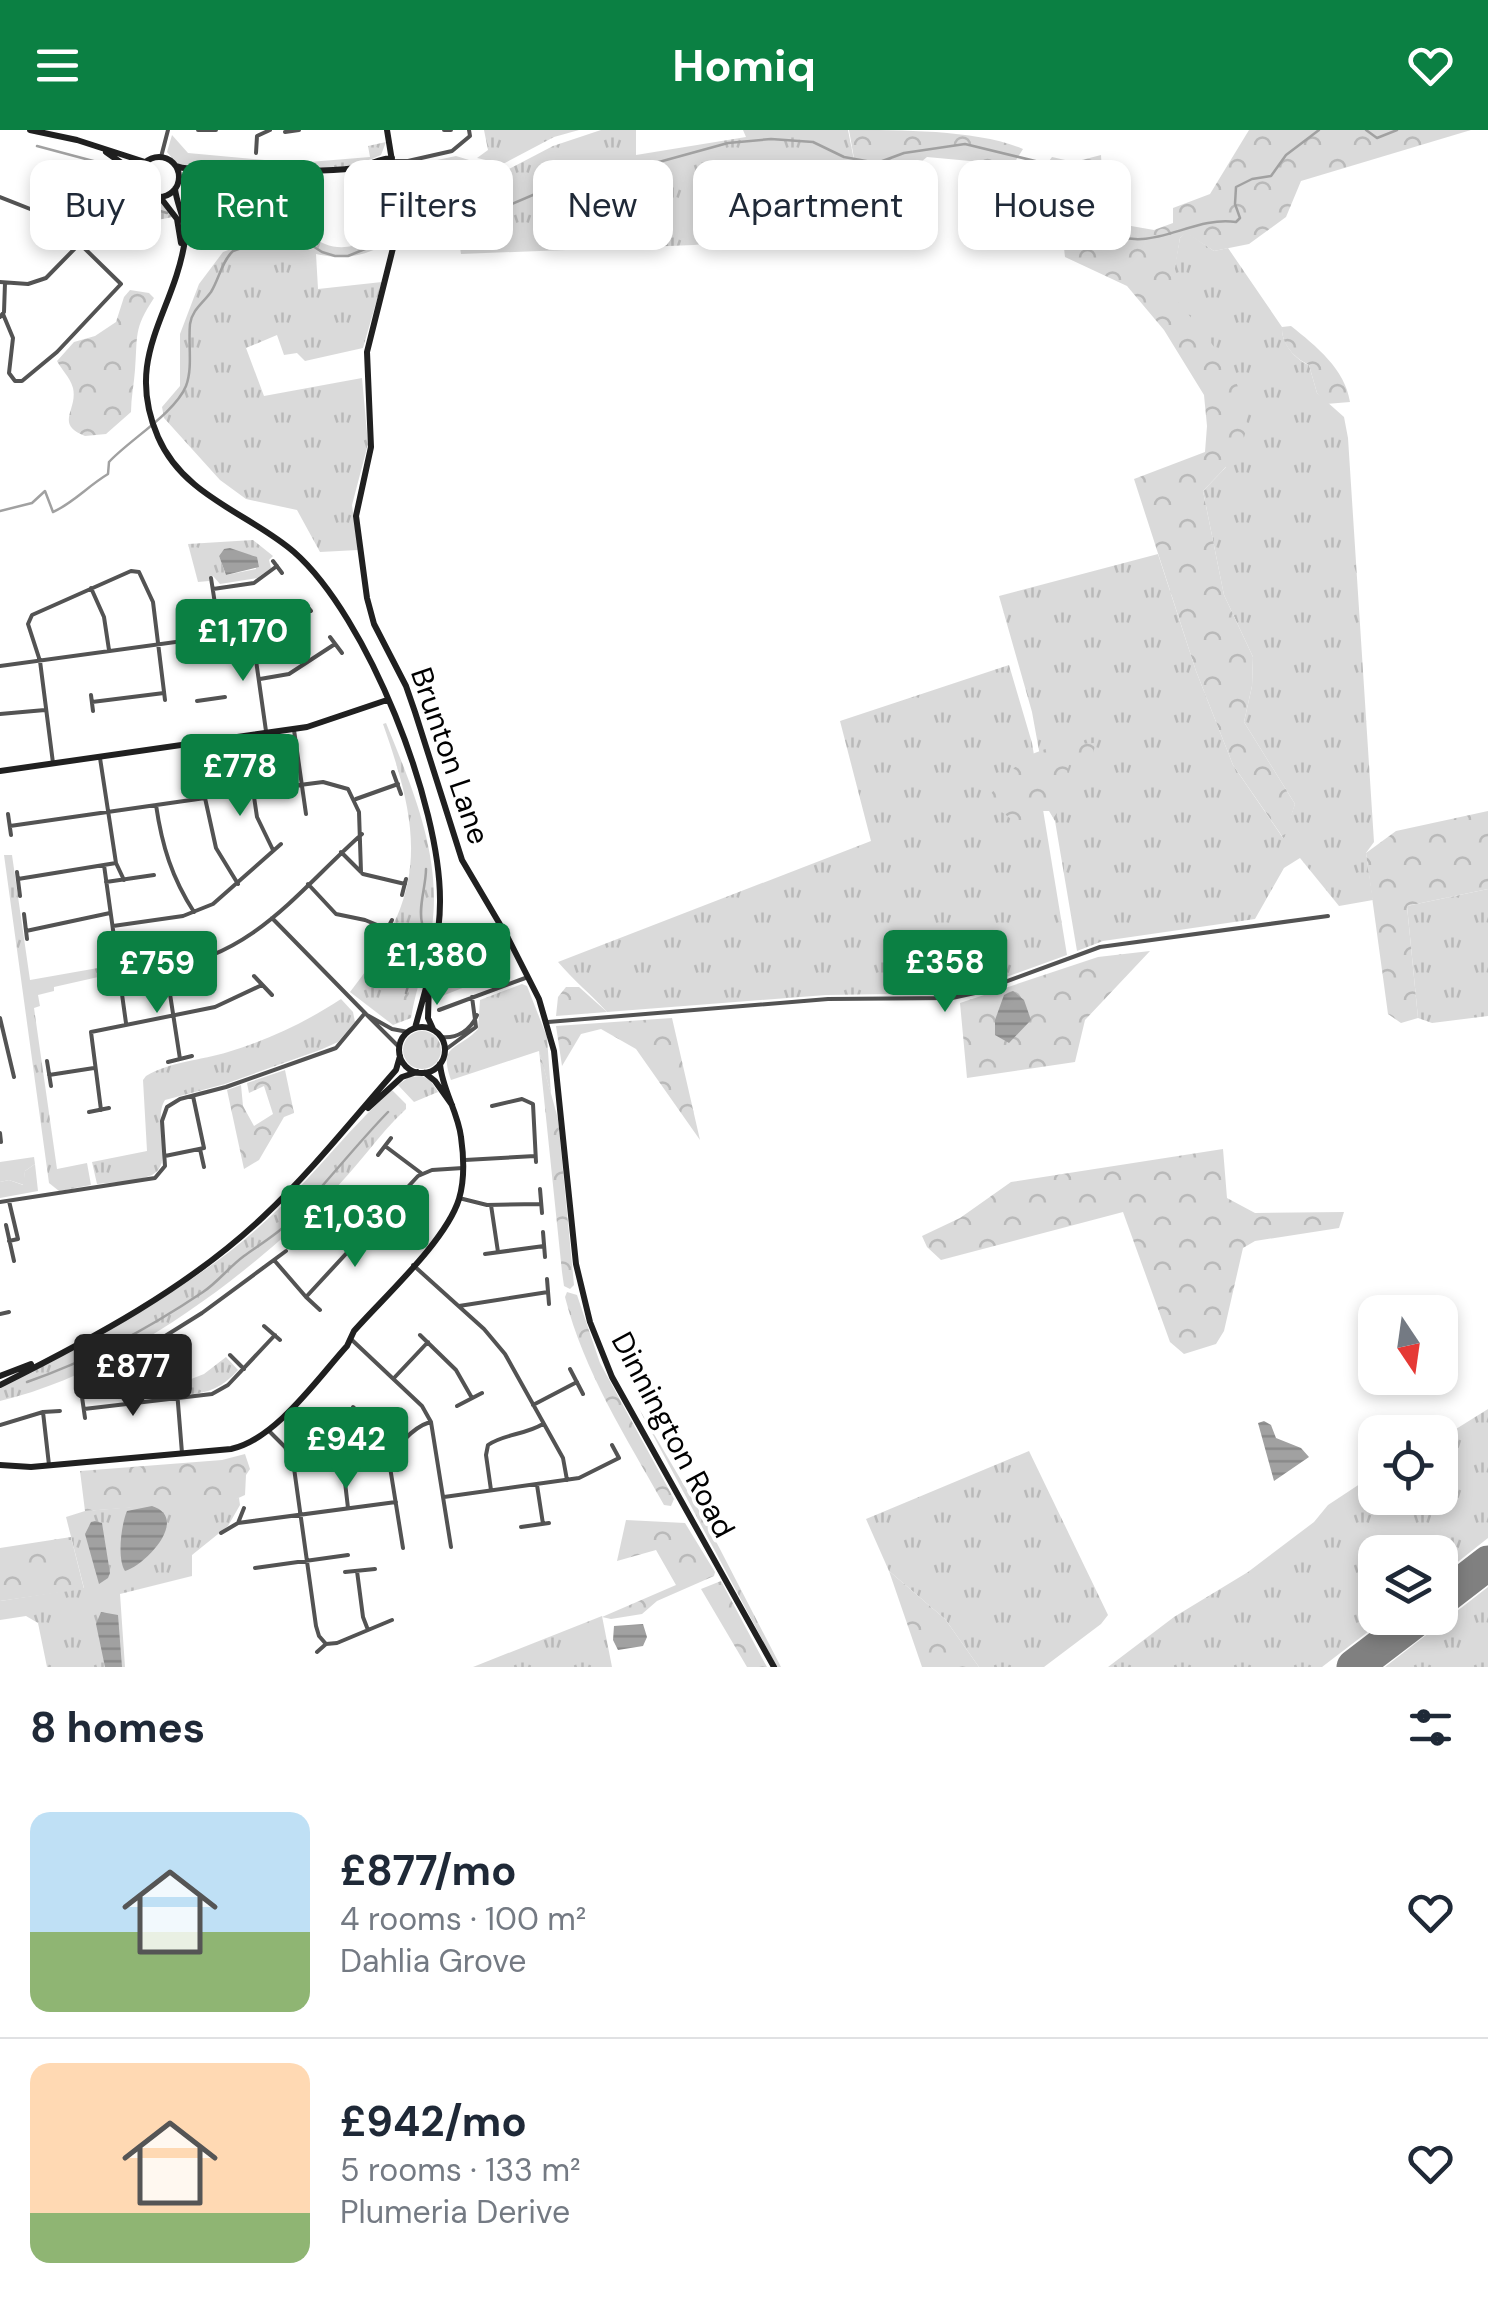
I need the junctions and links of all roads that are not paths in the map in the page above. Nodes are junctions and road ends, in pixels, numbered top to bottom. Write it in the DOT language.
graph roads {
  1 [pos="30,130"];
  2 [pos="168,130"];
  3 [pos="198,130"];
  4 [pos="216,130"];
  5 [pos="270,130"];
  6 [pos="387,130"];
  7 [pos="469,130"];
  8 [pos="300,131"];
  9 [pos="286,132"];
  10 [pos="101,148"];
  11 [pos="256,153"];
  12 [pos="161,157"];
  13 [pos="116,160"];
  14 [pos="140,160"];
  15 [pos="152,160"];
  16 [pos="389,160"];
  17 [pos="412,160"];
  18 [pos="176,166"];
  19 [pos="181,167"];
  20 [pos="181,178"];
  21 [pos="178,180"];
  22 [pos="175,188"];
  23 [pos="161,195"];
  24 [pos="0,197"];
  25 [pos="161,198"];
  26 [pos="30,209"];
  27 [pos="73,250"];
  28 [pos="87,250"];
  29 [pos="393,250"];
  30 [pos="181,254"];
  31 [pos="2,282"];
  32 [pos="1,315"];
  33 [pos="282,573"];
  34 [pos="212,578"];
  35 [pos="91,588"];
  36 [pos="213,589"];
  37 [pos="307,606"];
  38 [pos="252,632"];
  39 [pos="220,636"];
  40 [pos="330,637"];
  41 [pos="158,644"];
  42 [pos="335,644"];
  43 [pos="109,651"];
  44 [pos="342,652"];
  45 [pos="40,661"];
  46 [pos="0,666"];
  47 [pos="259,679"];
  48 [pos="164,693"];
  49 [pos="91,695"];
  50 [pos="225,697"];
  51 [pos="165,700"];
  52 [pos="387,700"];
  53 [pos="197,701"];
  54 [pos="92,702"];
  55 [pos="46,710"];
  56 [pos="93,712"];
  57 [pos="0,714"];
  58 [pos="294,729"];
  59 [pos="266,733"];
  60 [pos="100,756"];
  61 [pos="53,763"];
  62 [pos="250,770"];
  63 [pos="0,771"];
  64 [pos="393,772"];
  65 [pos="398,784"];
  66 [pos="302,785"];
  67 [pos="253,791"];
  68 [pos="402,794"];
  69 [pos="356,799"];
  70 [pos="156,805"];
  71 [pos="108,812"];
  72 [pos="8,814"];
  73 [pos="306,814"];
  74 [pos="10,826"];
  75 [pos="362,834"];
  76 [pos="11,835"];
  77 [pos="281,844"];
  78 [pos="273,850"];
  79 [pos="341,852"];
  80 [pos="116,863"];
  81 [pos="104,865"];
  82 [pos="360,872"];
  83 [pos="154,876"];
  84 [pos="124,880"];
  85 [pos="106,882"];
  86 [pos="238,884"];
  87 [pos="308,884"];
  88 [pos="402,895"];
  89 [pos="20,896"];
  90 [pos="194,912"];
  91 [pos="111,913"];
  92 [pos="24,914"];
  93 [pos="1328,916"];
  94 [pos="272,918"];
  95 [pos="392,920"];
  96 [pos="112,926"];
  97 [pos="387,930"];
  98 [pos="26,932"];
  99 [pos="382,939"];
  100 [pos="27,940"];
  101 [pos="254,976"];
  102 [pos="429,977"];
  103 [pos="528,977"];
  104 [pos="262,984"];
  105 [pos="272,995"];
  106 [pos="472,997"];
  107 [pos="439,1010"];
  108 [pos="173,1014"];
  109 [pos="366,1014"];
  110 [pos="476,1015"];
  111 [pos="0,1018"];
  112 [pos="548,1022"];
  113 [pos="126,1023"];
  114 [pos="411,1030"];
  115 [pos="438,1034"];
  116 [pos="445,1050"];
  117 [pos="400,1052"];
  118 [pos="192,1056"];
  119 [pos="180,1060"];
  120 [pos="47,1061"];
  121 [pos="168,1062"];
  122 [pos="440,1064"];
  123 [pos="95,1068"];
  124 [pos="421,1072"];
  125 [pos="49,1075"];
  126 [pos="14,1077"];
  127 [pos="51,1086"];
  128 [pos="111,1091"];
  129 [pos="98,1093"];
  130 [pos="193,1096"];
  131 [pos="452,1106"];
  132 [pos="492,1106"];
  133 [pos="109,1108"];
  134 [pos="101,1110"];
  135 [pos="88,1112"];
  136 [pos="353,1123"];
  137 [pos="0,1133"];
  138 [pos="391,1138"];
  139 [pos="9,1141"];
  140 [pos="0,1142"];
  141 [pos="385,1146"];
  142 [pos="200,1149"];
  143 [pos="378,1155"];
  144 [pos="165,1156"];
  145 [pos="463,1164"];
  146 [pos="204,1167"];
  147 [pos="422,1174"];
  148 [pos="540,1189"];
  149 [pos="348,1191"];
  150 [pos="459,1198"];
  151 [pos="340,1200"];
  152 [pos="9,1201"];
  153 [pos="0,1202"];
  154 [pos="541,1204"];
  155 [pos="491,1205"];
  156 [pos="329,1211"];
  157 [pos="542,1213"];
  158 [pos="14,1223"];
  159 [pos="3,1226"];
  160 [pos="370,1227"];
  161 [pos="543,1232"];
  162 [pos="10,1244"];
  163 [pos="544,1246"];
  164 [pos="0,1250"];
  165 [pos="286,1251"];
  166 [pos="498,1252"];
  167 [pos="486,1254"];
  168 [pos="545,1257"];
  169 [pos="274,1260"];
  170 [pos="14,1261"];
  171 [pos="413,1266"];
  172 [pos="546,1279"];
  173 [pos="548,1292"];
  174 [pos="306,1297"];
  175 [pos="549,1304"];
  176 [pos="458,1306"];
  177 [pos="320,1310"];
  178 [pos="9,1312"];
  179 [pos="0,1314"];
  180 [pos="264,1326"];
  181 [pos="274,1335"];
  182 [pos="420,1335"];
  183 [pos="162,1338"];
  184 [pos="280,1340"];
  185 [pos="352,1340"];
  186 [pos="428,1342"];
  187 [pos="146,1348"];
  188 [pos="63,1351"];
  189 [pos="230,1355"];
  190 [pos="244,1369"];
  191 [pos="570,1369"];
  192 [pos="0,1376"];
  193 [pos="393,1379"];
  194 [pos="577,1382"];
  195 [pos="0,1384"];
  196 [pos="482,1393"];
  197 [pos="584,1394"];
  198 [pos="82,1397"];
  199 [pos="178,1398"];
  200 [pos="472,1398"];
  201 [pos="533,1405"];
  202 [pos="457,1406"];
  203 [pos="353,1407"];
  204 [pos="84,1409"];
  205 [pos="60,1411"];
  206 [pos="43,1412"];
  207 [pos="360,1414"];
  208 [pos="84,1418"];
  209 [pos="431,1422"];
  210 [pos="543,1424"];
  211 [pos="0,1425"];
  212 [pos="268,1430"];
  213 [pos="612,1445"];
  214 [pos="398,1448"];
  215 [pos="182,1453"];
  216 [pos="0,1465"];
  217 [pos="49,1465"];
  218 [pos="567,1480"];
  219 [pos="536,1484"];
  220 [pos="491,1491"];
  221 [pos="444,1497"];
  222 [pos="396,1502"];
  223 [pos="244,1508"];
  224 [pos="348,1508"];
  225 [pos="300,1514"];
  226 [pos="238,1523"];
  227 [pos="521,1528"];
  228 [pos="221,1534"];
  229 [pos="334,1545"];
  230 [pos="452,1546"];
  231 [pos="403,1548"];
  232 [pos="348,1556"];
  233 [pos="335,1557"];
  234 [pos="307,1561"];
  235 [pos="254,1568"];
  236 [pos="375,1568"];
  237 [pos="357,1571"];
  238 [pos="344,1572"];
  239 [pos="392,1620"];
  240 [pos="368,1630"];
  241 [pos="326,1644"];
  242 [pos="317,1652"];
  243 [pos="774,1667"];
  1 -- 10 [label="street"];
  2 -- 12 [label="street"];
  3 -- 4 [label="street"];
  5 -- 11 [label="street"];
  6 -- 16 [label="street, Brunton Lane"];
  7 -- 17 [label="street"];
  8 -- 9 [label="street"];
  10 -- 13 [label="street"];
  10 -- 14 [label="street"];
  12 -- 15 [label="street"];
  12 -- 18 [label="street"];
  18 -- 19 [label="street"];
  18 -- 21 [label="street"];
  20 -- 21 [label="street"];
  21 -- 22 [label="street"];
  22 -- 23 [label="street"];
  22 -- 30 [label="street"];
  24 -- 26 [label="street"];
  25 -- 30 [label="street"];
  27 -- 31 [label="street"];
  28 -- 32 [label="street"];
  29 -- 103 [label="street, Brunton Lane"];
  30 -- 52 [label="street"];
  31 -- 32 [label="street"];
  33 -- 36 [label="street"];
  34 -- 36 [label="street"];
  35 -- 41 [label="street"];
  35 -- 43 [label="street"];
  35 -- 45 [label="street"];
  36 -- 39 [label="street"];
  37 -- 38 [label="street"];
  38 -- 39 [label="street"];
  38 -- 47 [label="street"];
  39 -- 41 [label="street"];
  40 -- 42 [label="street"];
  41 -- 43 [label="street"];
  41 -- 48 [label="street"];
  42 -- 44 [label="street"];
  42 -- 47 [label="street"];
  43 -- 45 [label="street"];
  45 -- 46 [label="street"];
  45 -- 55 [label="street"];
  47 -- 59 [label="street"];
  48 -- 51 [label="street"];
  48 -- 54 [label="street"];
  49 -- 54 [label="street"];
  50 -- 53 [label="street"];
  52 -- 58 [label="street"];
  52 -- 102 [label="street"];
  54 -- 56 [label="street"];
  55 -- 57 [label="street"];
  55 -- 61 [label="street"];
  58 -- 59 [label="street"];
  58 -- 66 [label="street"];
  59 -- 60 [label="street"];
  60 -- 61 [label="street"];
  60 -- 71 [label="street"];
  61 -- 63 [label="street"];
  62 -- 67 [label="street"];
  64 -- 65 [label="street"];
  65 -- 68 [label="street"];
  65 -- 69 [label="street"];
  66 -- 67 [label="street"];
  66 -- 69 [label="street"];
  66 -- 73 [label="street"];
  67 -- 78 [label="street"];
  69 -- 75 [label="street"];
  70 -- 71 [label="street"];
  70 -- 86 [label="street"];
  70 -- 90 [label="street"];
  71 -- 74 [label="street"];
  71 -- 80 [label="street"];
  72 -- 74 [label="street"];
  74 -- 76 [label="street"];
  75 -- 79 [label="street"];
  75 -- 82 [label="street"];
  77 -- 78 [label="street"];
  78 -- 86 [label="street"];
  79 -- 82 [label="street"];
  79 -- 87 [label="street"];
  80 -- 81 [label="street"];
  80 -- 84 [label="street"];
  81 -- 85 [label="street"];
  81 -- 89 [label="street"];
  82 -- 88 [label="street"];
  83 -- 84 [label="street"];
  84 -- 85 [label="street"];
  85 -- 91 [label="street"];
  86 -- 90 [label="street"];
  87 -- 94 [label="street"];
  87 -- 97 [label="street"];
  90 -- 96 [label="street"];
  91 -- 96 [label="street"];
  91 -- 98 [label="street"];
  92 -- 98 [label="street"];
  93 -- 112 [label="street"];
  94 -- 108 [label="street"];
  94 -- 109 [label="street"];
  95 -- 97 [label="street"];
  96 -- 113 [label="street"];
  97 -- 99 [label="street"];
  98 -- 100 [label="street"];
  101 -- 104 [label="street"];
  102 -- 114 [label="street"];
  102 -- 115 [label="street"];
  103 -- 106 [label="street"];
  103 -- 112 [label="street, Dinnington Road"];
  104 -- 105 [label="street"];
  104 -- 108 [label="street"];
  106 -- 107 [label="street"];
  106 -- 110 [label="street"];
  108 -- 113 [label="street"];
  108 -- 119 [label="street"];
  109 -- 114 [label="street"];
  109 -- 117 [label="street"];
  109 -- 130 [label="street"];
  110 -- 115 [label="street"];
  110 -- 116 [label="street"];
  111 -- 126 [label="street"];
  112 -- 243 [label="street, Dinnington Road"];
  113 -- 123 [label="street"];
  114 -- 115 [label="street"];
  114 -- 117 [label="street"];
  115 -- 116 [label="street"];
  116 -- 122 [label="street"];
  117 -- 124 [label="street"];
  117 -- 136 [label="street"];
  118 -- 119 [label="street"];
  119 -- 121 [label="street"];
  120 -- 125 [label="street"];
  122 -- 124 [label="street"];
  122 -- 131 [label="street"];
  123 -- 125 [label="street"];
  123 -- 129 [label="street"];
  124 -- 131 [label="street"];
  124 -- 136 [label="street"];
  125 -- 127 [label="street"];
  128 -- 129 [label="street"];
  129 -- 134 [label="street"];
  130 -- 142 [label="street"];
  130 -- 144 [label="street"];
  131 -- 145 [label="street"];
  132 -- 145 [label="street"];
  133 -- 134 [label="street"];
  134 -- 135 [label="street"];
  136 -- 188 [label="street"];
  137 -- 140 [label="street"];
  138 -- 141 [label="street"];
  139 -- 140 [label="street"];
  141 -- 143 [label="street"];
  141 -- 147 [label="street"];
  142 -- 144 [label="street"];
  142 -- 146 [label="street"];
  144 -- 152 [label="street"];
  145 -- 147 [label="street"];
  145 -- 150 [label="street"];
  147 -- 160 [label="street"];
  148 -- 154 [label="street"];
  149 -- 151 [label="street"];
  150 -- 155 [label="street"];
  150 -- 171 [label="street"];
  151 -- 156 [label="street"];
  151 -- 160 [label="street"];
  152 -- 153 [label="street"];
  152 -- 158 [label="street"];
  154 -- 155 [label="street"];
  154 -- 157 [label="street"];
  155 -- 166 [label="street"];
  158 -- 159 [label="street"];
  158 -- 162 [label="street"];
  159 -- 162 [label="street"];
  160 -- 174 [label="street"];
  161 -- 163 [label="street"];
  162 -- 164 [label="street"];
  162 -- 170 [label="street"];
  163 -- 166 [label="street"];
  163 -- 168 [label="street"];
  165 -- 169 [label="street"];
  166 -- 167 [label="street"];
  169 -- 174 [label="street"];
  169 -- 183 [label="street"];
  171 -- 176 [label="street"];
  171 -- 185 [label="street"];
  172 -- 173 [label="street"];
  173 -- 175 [label="street"];
  173 -- 176 [label="street"];
  174 -- 177 [label="street"];
  176 -- 201 [label="street"];
  178 -- 179 [label="street"];
  180 -- 181 [label="street"];
  181 -- 184 [label="street"];
  181 -- 190 [label="street"];
  182 -- 186 [label="street"];
  183 -- 187 [label="street"];
  183 -- 199 [label="street"];
  185 -- 193 [label="street"];
  185 -- 212 [label="street"];
  186 -- 193 [label="street"];
  186 -- 200 [label="street"];
  188 -- 192 [label="street"];
  188 -- 195 [label="street"];
  189 -- 190 [label="street"];
  190 -- 199 [label="street"];
  191 -- 194 [label="street"];
  193 -- 209 [label="street"];
  194 -- 197 [label="street"];
  194 -- 201 [label="street"];
  196 -- 200 [label="street"];
  198 -- 204 [label="street"];
  199 -- 204 [label="street"];
  199 -- 215 [label="street"];
  200 -- 202 [label="street"];
  201 -- 210 [label="street"];
  203 -- 207 [label="street"];
  204 -- 208 [label="street"];
  205 -- 206 [label="street"];
  206 -- 211 [label="street"];
  206 -- 217 [label="street"];
  207 -- 214 [label="street"];
  207 -- 224 [label="street"];
  209 -- 214 [label="street"];
  209 -- 221 [label="street"];
  210 -- 218 [label="street"];
  210 -- 220 [label="street"];
  212 -- 215 [label="street"];
  212 -- 225 [label="street"];
  213 -- 218 [label="street"];
  214 -- 222 [label="street"];
  215 -- 217 [label="street"];
  216 -- 217 [label="street"];
  218 -- 219 [label="street"];
  219 -- 220 [label="street"];
  219 -- 227 [label="street"];
  220 -- 221 [label="street"];
  221 -- 230 [label="street"];
  222 -- 224 [label="street"];
  222 -- 231 [label="street"];
  223 -- 226 [label="street"];
  224 -- 225 [label="street"];
  225 -- 226 [label="street"];
  225 -- 234 [label="street"];
  226 -- 228 [label="street"];
  229 -- 233 [label="street"];
  232 -- 233 [label="street"];
  233 -- 234 [label="street"];
  234 -- 235 [label="street"];
  234 -- 241 [label="street"];
  236 -- 237 [label="street"];
  237 -- 238 [label="street"];
  237 -- 240 [label="street"];
  239 -- 240 [label="street"];
  240 -- 241 [label="street"];
  241 -- 242 [label="street"];
}
